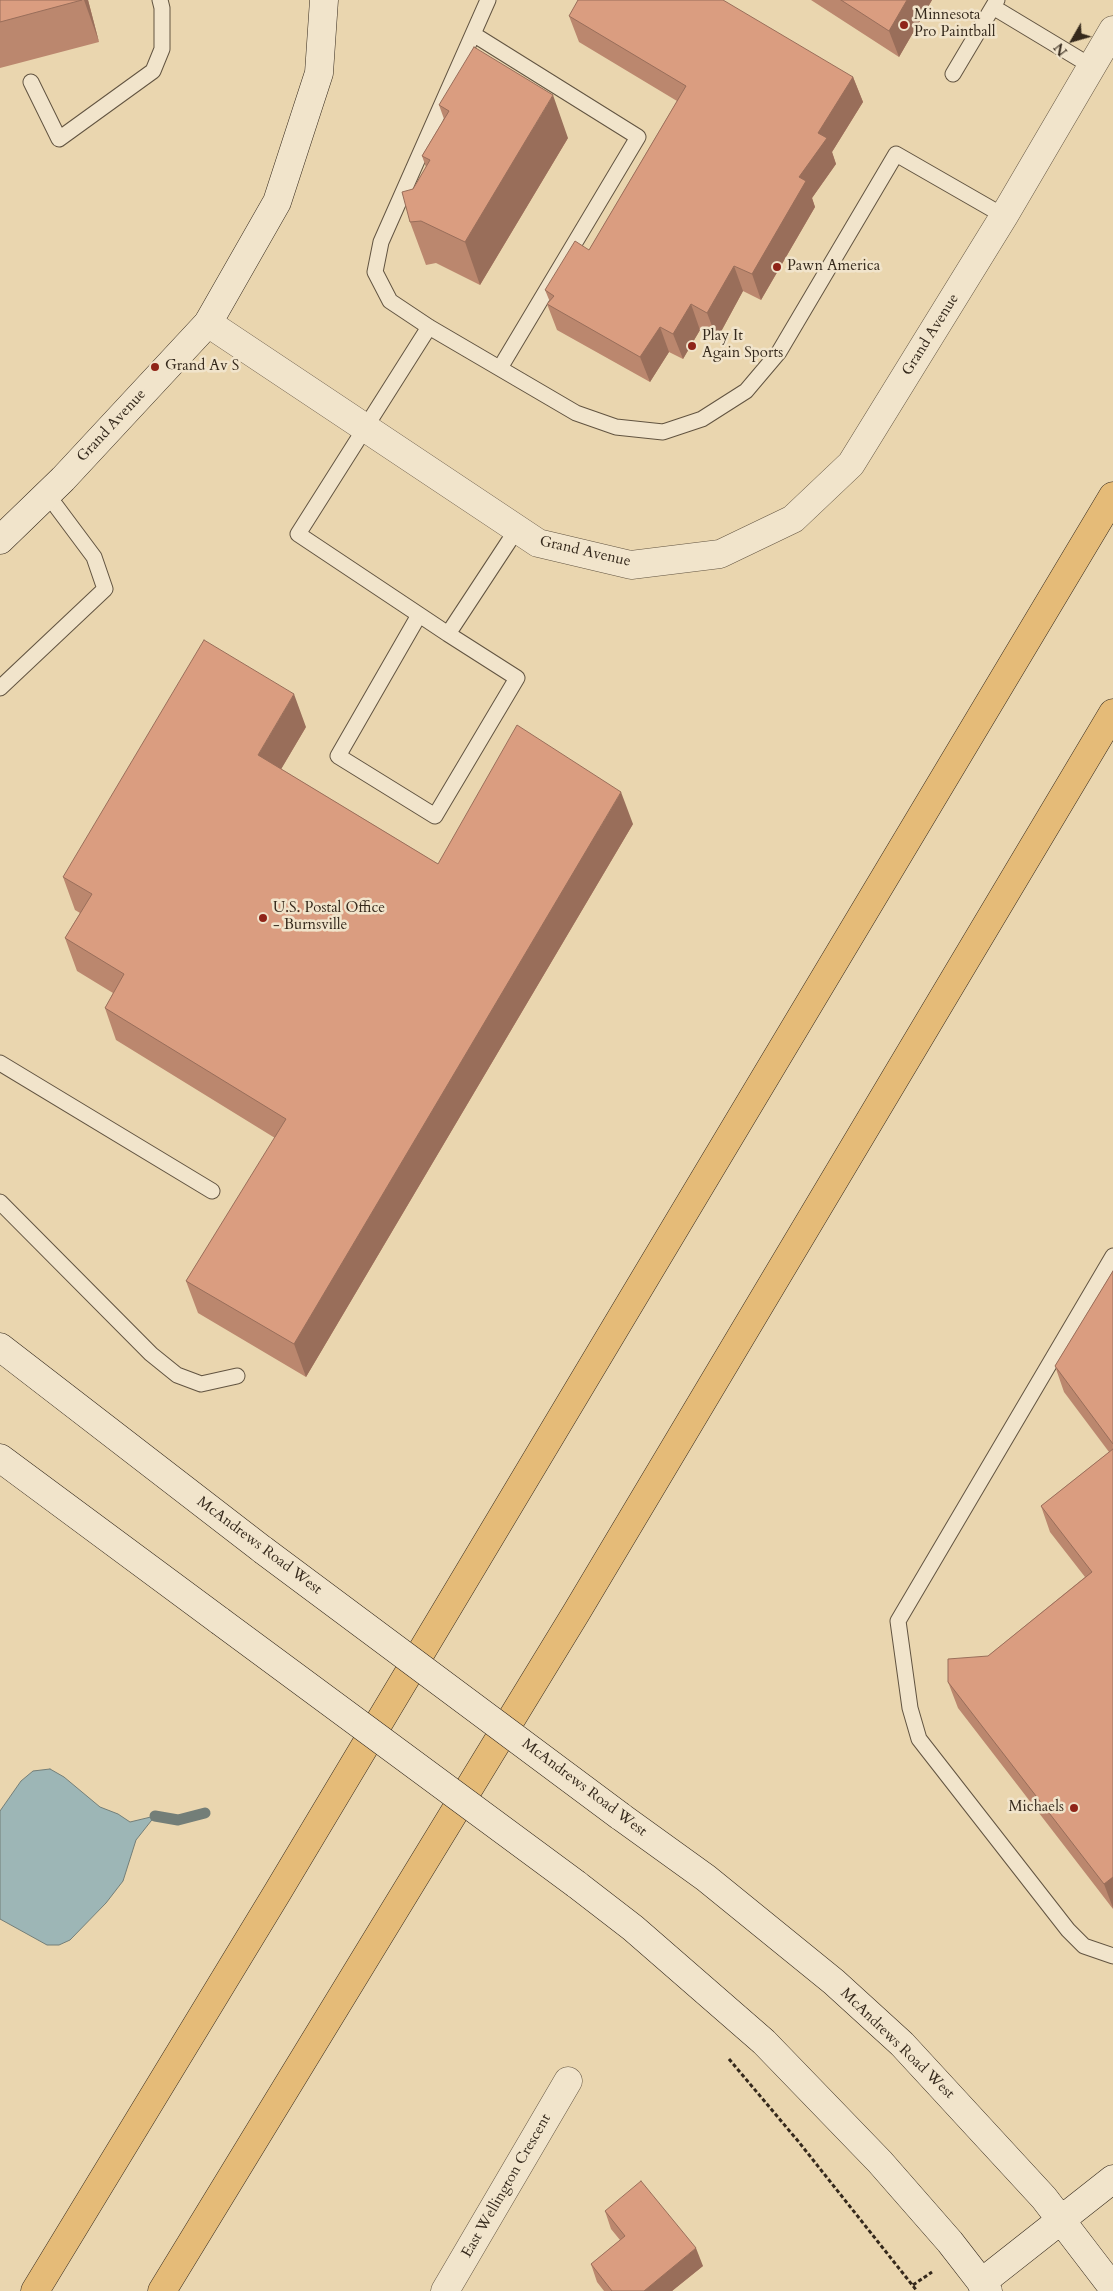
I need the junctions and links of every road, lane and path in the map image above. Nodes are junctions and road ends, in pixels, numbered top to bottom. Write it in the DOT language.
graph roads {
  1 [pos="160,0"];
  2 [pos="324,0"];
  3 [pos="488,0"];
  4 [pos="995,4"];
  5 [pos="1113,30"];
  6 [pos="473,34"];
  7 [pos="1091,66"];
  8 [pos="953,74"];
  9 [pos="31,82"];
  10 [pos="1004,216"];
  11 [pos="208,323"];
  12 [pos="429,327"];
  13 [pos="500,368"];
  14 [pos="365,428"];
  15 [pos="47,494"];
  16 [pos="1113,496"];
  17 [pos="517,529"];
  18 [pos="0,540"];
  19 [pos="419,615"];
  20 [pos="448,634"];
  21 [pos="0,688"];
  22 [pos="1113,712"];
  23 [pos="0,1063"];
  24 [pos="212,1191"];
  25 [pos="0,1202"];
  26 [pos="1113,1256"];
  27 [pos="0,1347"];
  28 [pos="237,1376"];
  29 [pos="0,1458"];
  30 [pos="1113,1956"];
  31 [pos="722,2051"];
  32 [pos="568,2081"];
  33 [pos="1113,2180"];
  34 [pos="1061,2220"];
  35 [pos="984,2287"];
  36 [pos="1110,2287"];
  37 [pos="34,2291"];
  38 [pos="162,2291"];
  39 [pos="445,2291"];
  40 [pos="917,2291"];
  1 -- 9 [label="lane"];
  2 -- 11 [label="main road"];
  3 -- 6 [label="lane"];
  4 -- 7 [label="lane"];
  4 -- 8 [label="lane"];
  5 -- 7 [label="main road, Grand Avenue"];
  6 -- 12 [label="lane"];
  6 -- 13 [label="lane"];
  7 -- 10 [label="main road, Grand Avenue"];
  10 -- 13 [label="lane"];
  10 -- 17 [label="main road, Grand Avenue"];
  11 -- 14 [label="main road, Grand Avenue"];
  11 -- 15 [label="main road, Grand Avenue"];
  12 -- 13 [label="lane"];
  12 -- 14 [label="lane"];
  14 -- 17 [label="main road, Grand Avenue"];
  14 -- 19 [label="lane"];
  15 -- 18 [label="main road, Grand Avenue"];
  15 -- 21 [label="lane"];
  16 -- 37 [label="highway"];
  17 -- 20 [label="lane"];
  19 -- 20 [label="lane"];
  19 -- 20 [label="lane"];
  22 -- 38 [label="highway"];
  23 -- 24 [label="lane"];
  25 -- 28 [label="lane"];
  26 -- 30 [label="lane"];
  27 -- 34 [label="main road, McAndrews Road West, bridge"];
  29 -- 35 [label="main road, bridge"];
  31 -- 40 [label="path"];
  32 -- 39 [label="main road, East Wellington Crescent"];
  33 -- 34 [label="main road"];
  34 -- 35 [label="main road"];
  34 -- 36 [label="main road, McAndrews Road West"];
}
